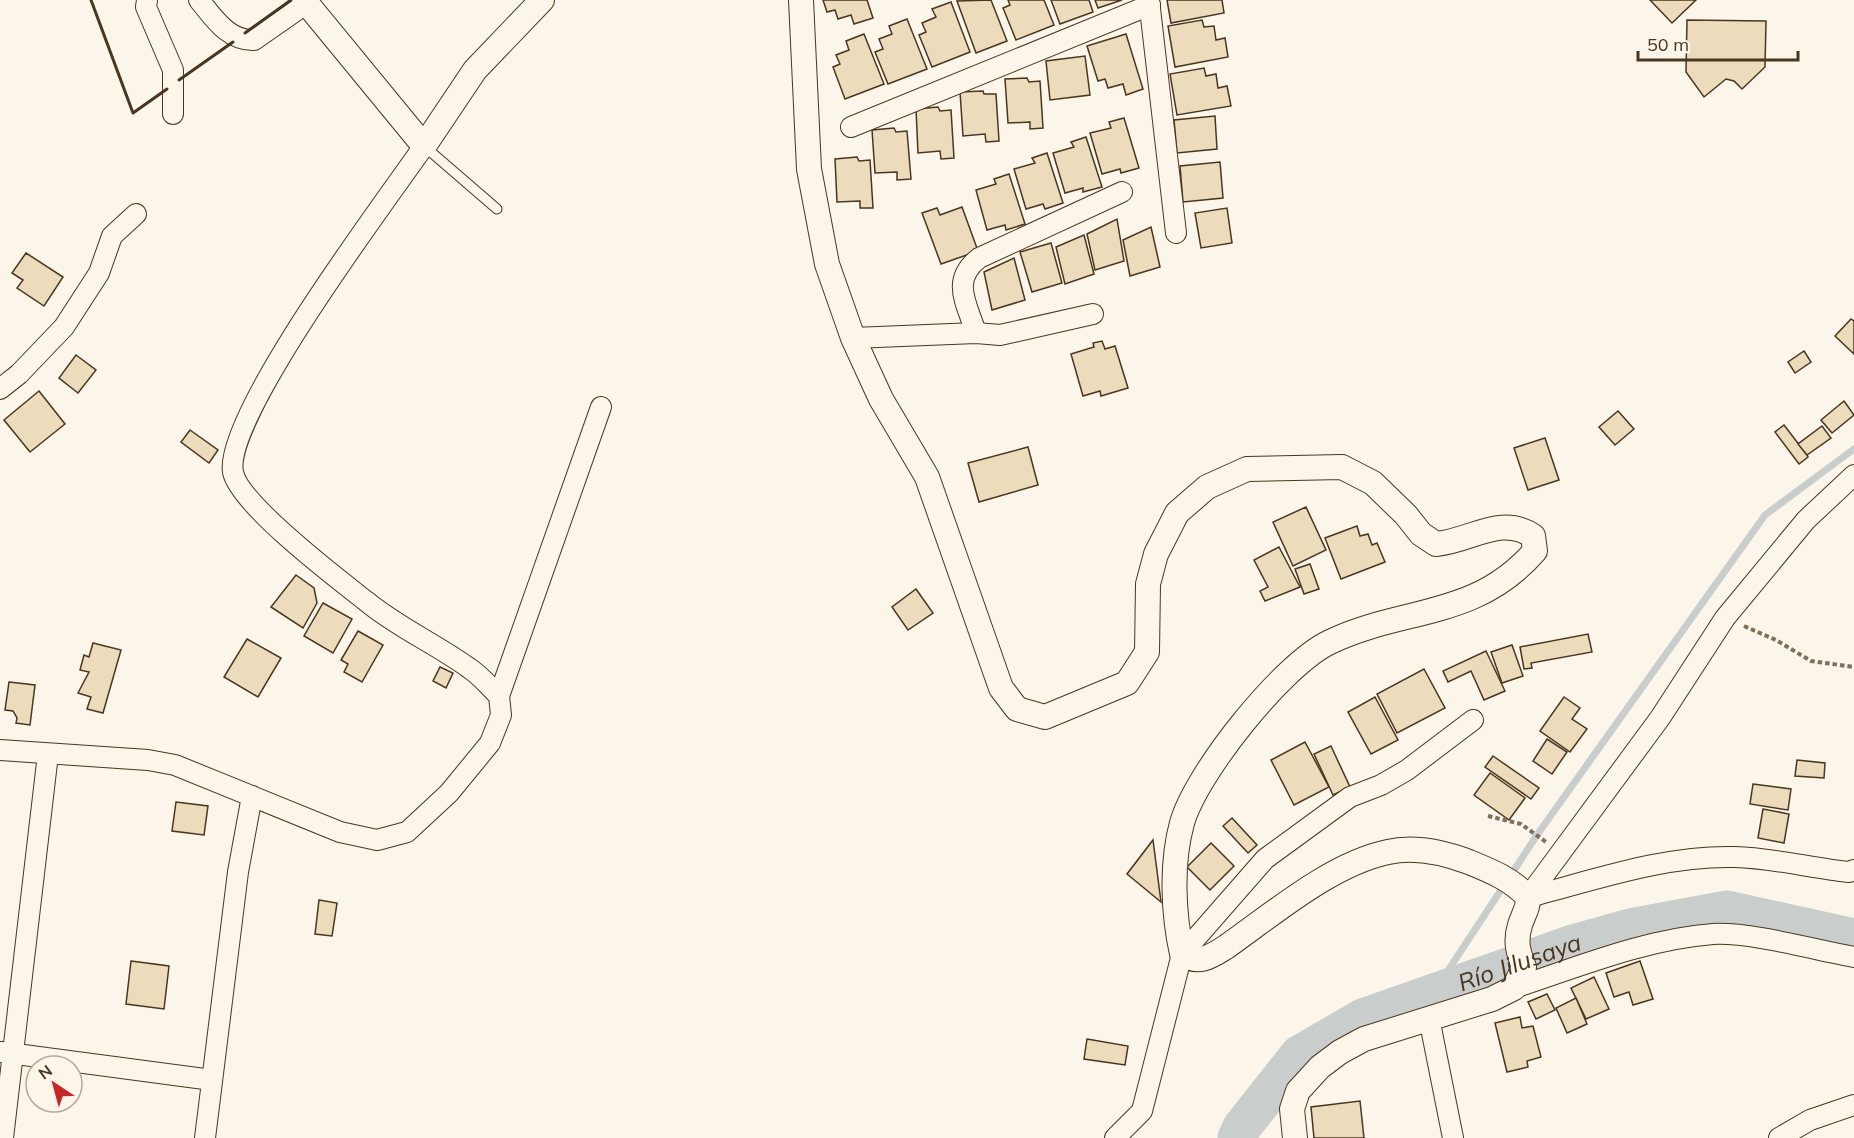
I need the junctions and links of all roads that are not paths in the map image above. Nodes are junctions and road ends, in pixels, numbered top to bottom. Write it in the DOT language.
graph roads {
  1 [pos="147,0"];
  2 [pos="199,0"];
  3 [pos="542,0"];
  4 [pos="801,0"];
  5 [pos="305,1"];
  6 [pos="1150,2"];
  7 [pos="173,114"];
  8 [pos="851,127"];
  9 [pos="424,146"];
  10 [pos="1122,192"];
  11 [pos="497,209"];
  12 [pos="136,214"];
  13 [pos="1176,233"];
  14 [pos="1093,314"];
  15 [pos="976,333"];
  16 [pos="853,338"];
  17 [pos="0,389"];
  18 [pos="601,407"];
  19 [pos="1854,475"];
  20 [pos="499,696"];
  21 [pos="1473,720"];
  22 [pos="0,750"];
  23 [pos="48,754"];
  24 [pos="252,796"];
  25 [pos="1854,870"];
  26 [pos="1513,885"];
  27 [pos="1182,954"];
  28 [pos="1854,957"];
  29 [pos="1518,967"];
  30 [pos="1429,1018"];
  31 [pos="6,1052"];
  32 [pos="212,1080"];
  33 [pos="1854,1105"];
  34 [pos="3,1138"];
  35 [pos="205,1138"];
  36 [pos="1115,1138"];
  37 [pos="1295,1138"];
  38 [pos="1453,1138"];
  39 [pos="1779,1138"];
  1 -- 7 [label="street"];
  2 -- 5 [label="street"];
  3 -- 9 [label="street"];
  4 -- 16 [label="street"];
  5 -- 9 [label="street"];
  6 -- 8 [label="street"];
  6 -- 13 [label="street"];
  9 -- 11 [label="lane"];
  9 -- 20 [label="street"];
  10 -- 15 [label="street"];
  12 -- 17 [label="street"];
  14 -- 15 [label="street"];
  15 -- 16 [label="street"];
  16 -- 27 [label="street"];
  18 -- 20 [label="street"];
  19 -- 26 [label="street"];
  20 -- 24 [label="street"];
  21 -- 27 [label="street"];
  22 -- 23 [label="street"];
  23 -- 24 [label="street"];
  23 -- 31 [label="street"];
  24 -- 32 [label="street"];
  25 -- 26 [label="street"];
  26 -- 27 [label="street"];
  26 -- 29 [label="street"];
  27 -- 36 [label="street"];
  28 -- 29 [label="street"];
  29 -- 30 [label="street"];
  30 -- 37 [label="street"];
  30 -- 38 [label="street"];
  31 -- 32 [label="street"];
  31 -- 34 [label="street"];
  32 -- 35 [label="street"];
  33 -- 39 [label="street"];
}
